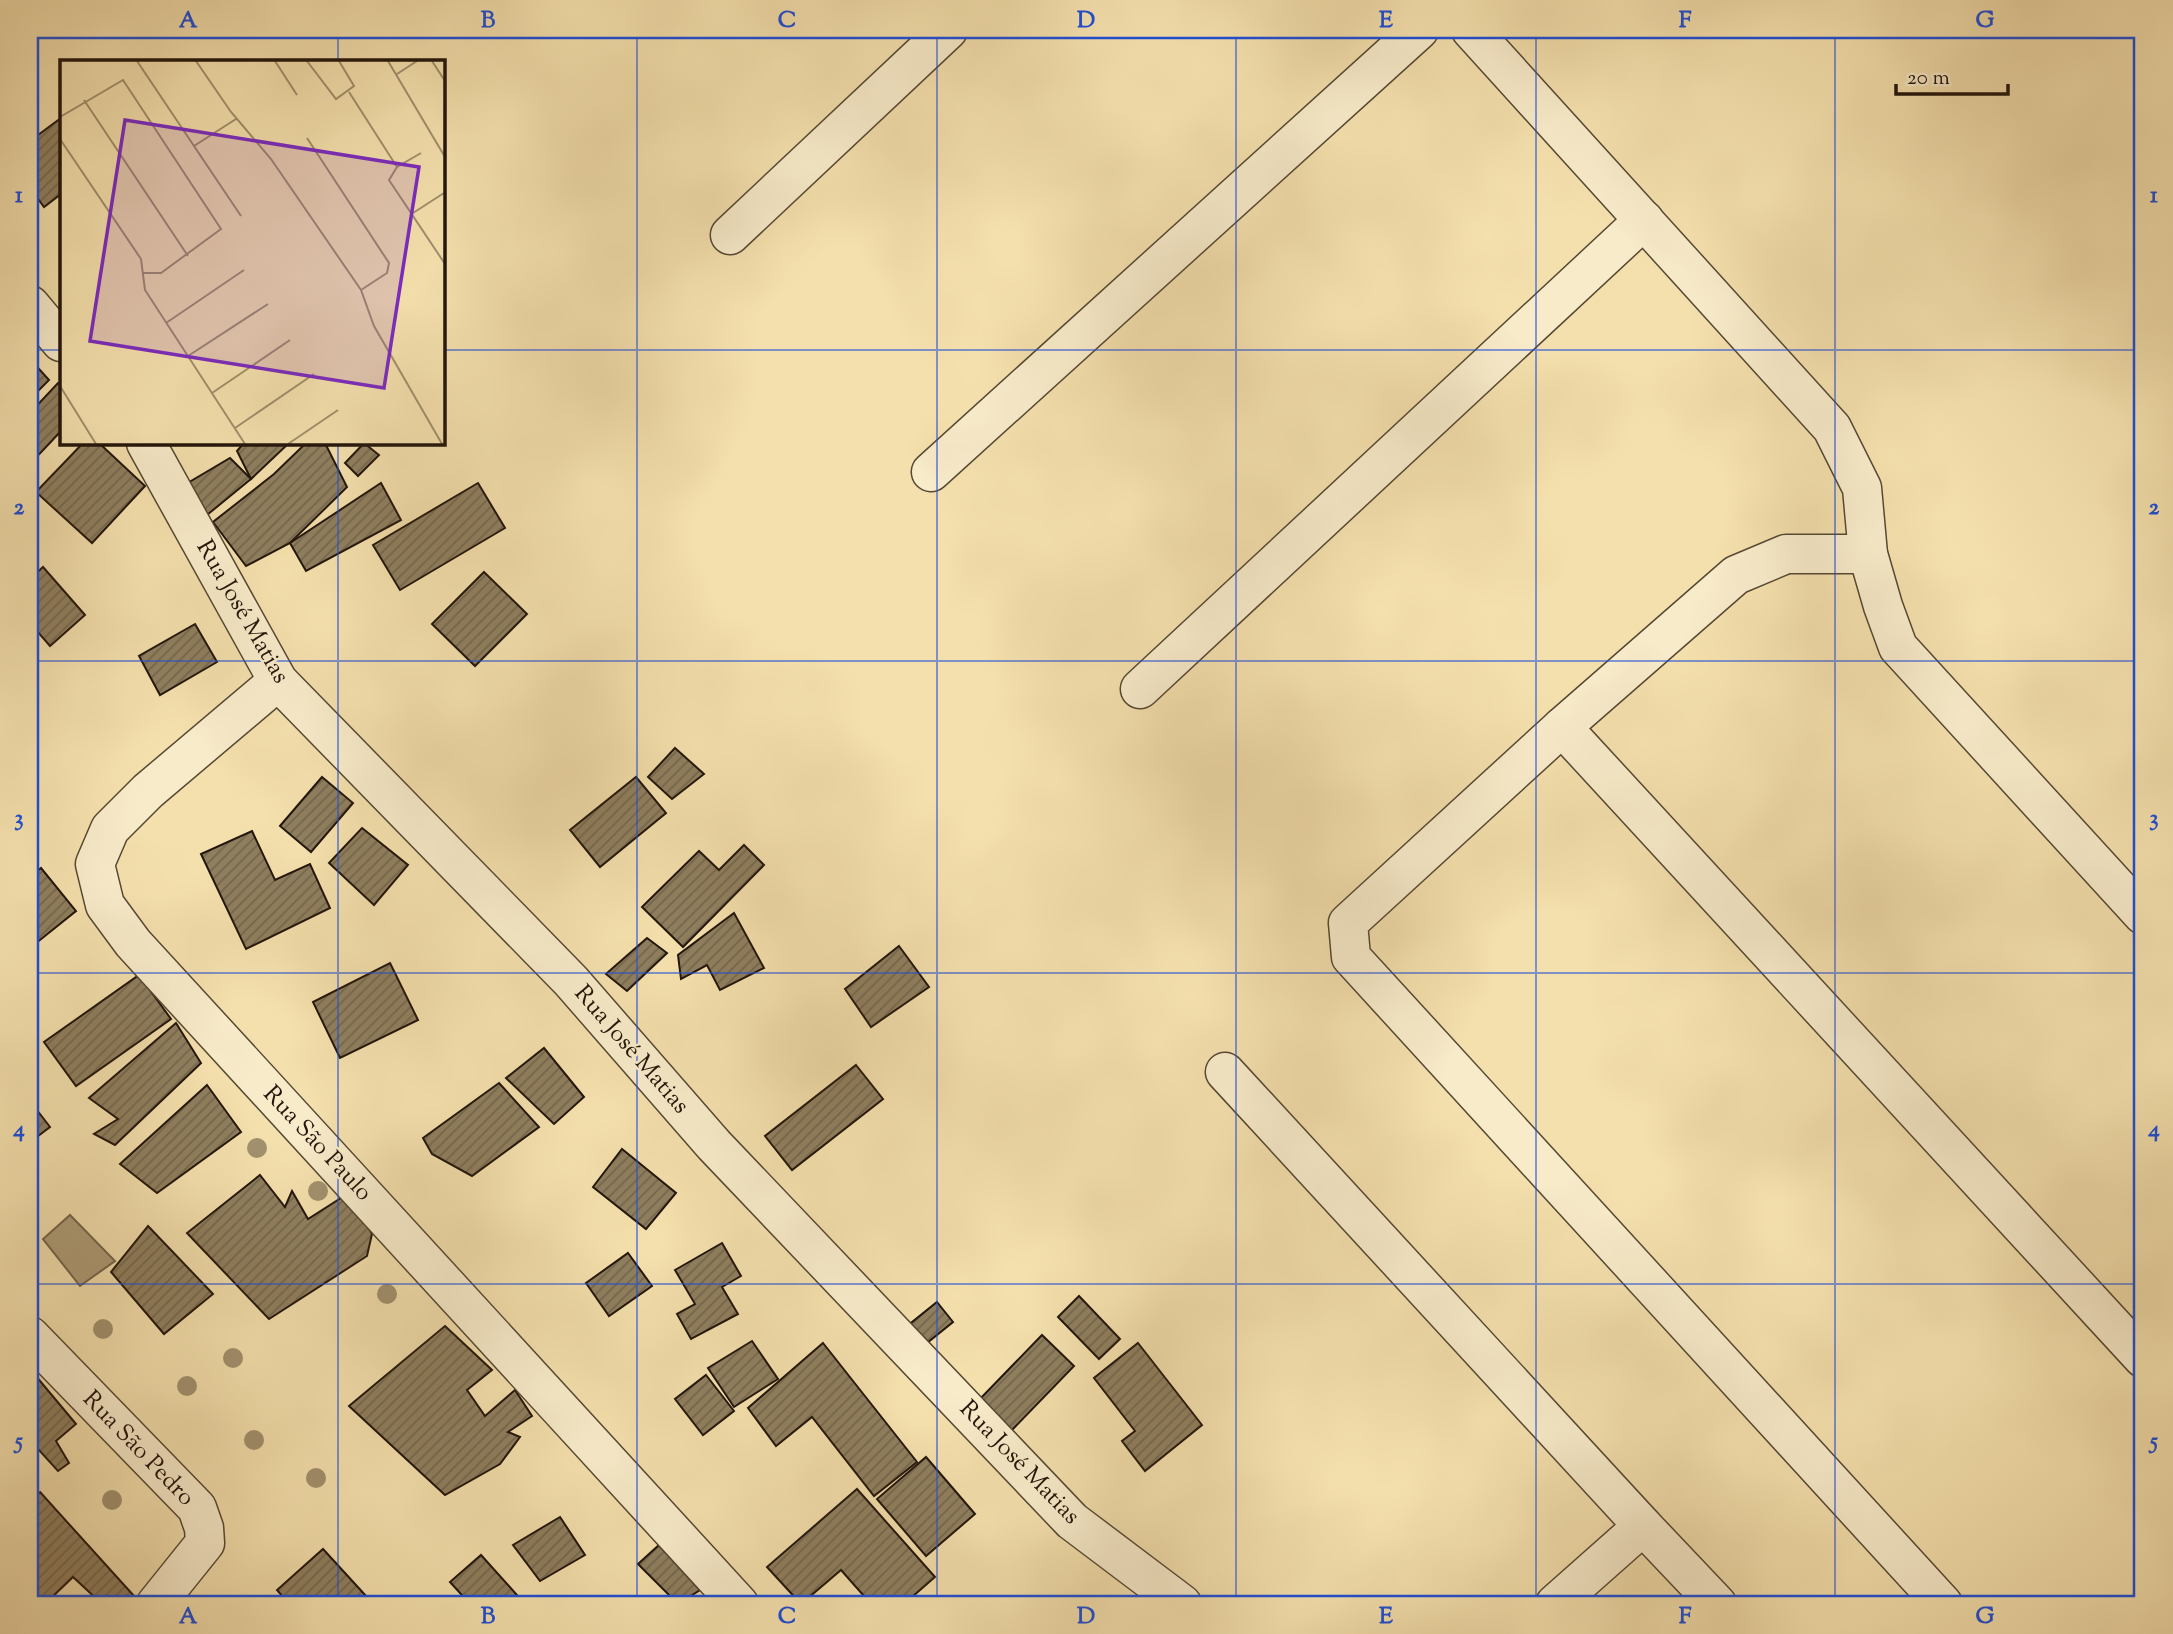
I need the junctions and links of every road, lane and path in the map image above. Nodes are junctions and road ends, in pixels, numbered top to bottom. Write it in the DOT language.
graph roads {
  1 [pos="948,30"];
  2 [pos="1419,30"];
  3 [pos="1471,30"];
  4 [pos="1644,220"];
  5 [pos="730,235"];
  6 [pos="30,305"];
  7 [pos="60,341"];
  8 [pos="147,444"];
  9 [pos="932,472"];
  10 [pos="1868,554"];
  11 [pos="278,681"];
  12 [pos="1140,689"];
  13 [pos="1562,727"];
  14 [pos="2143,915"];
  15 [pos="1225,1072"];
  16 [pos="30,1336"];
  17 [pos="2143,1358"];
  18 [pos="1643,1526"];
  19 [pos="156,1604"];
  20 [pos="739,1604"];
  21 [pos="1182,1604"];
  22 [pos="1555,1604"];
  23 [pos="1717,1604"];
  24 [pos="1943,1604"];
  1 -- 5 [label="street"];
  2 -- 9 [label="street"];
  3 -- 4 [label="street"];
  4 -- 10 [label="street"];
  4 -- 12 [label="street"];
  6 -- 7 [label="street"];
  8 -- 11 [label="street, Rua José Matias"];
  10 -- 13 [label="street"];
  10 -- 14 [label="street"];
  11 -- 20 [label="street, Rua São Paulo"];
  11 -- 21 [label="street, Rua José Matias"];
  13 -- 17 [label="street"];
  13 -- 24 [label="street"];
  15 -- 18 [label="street"];
  16 -- 19 [label="street, Rua São Pedro"];
  18 -- 22 [label="street"];
  18 -- 23 [label="street"];
}
